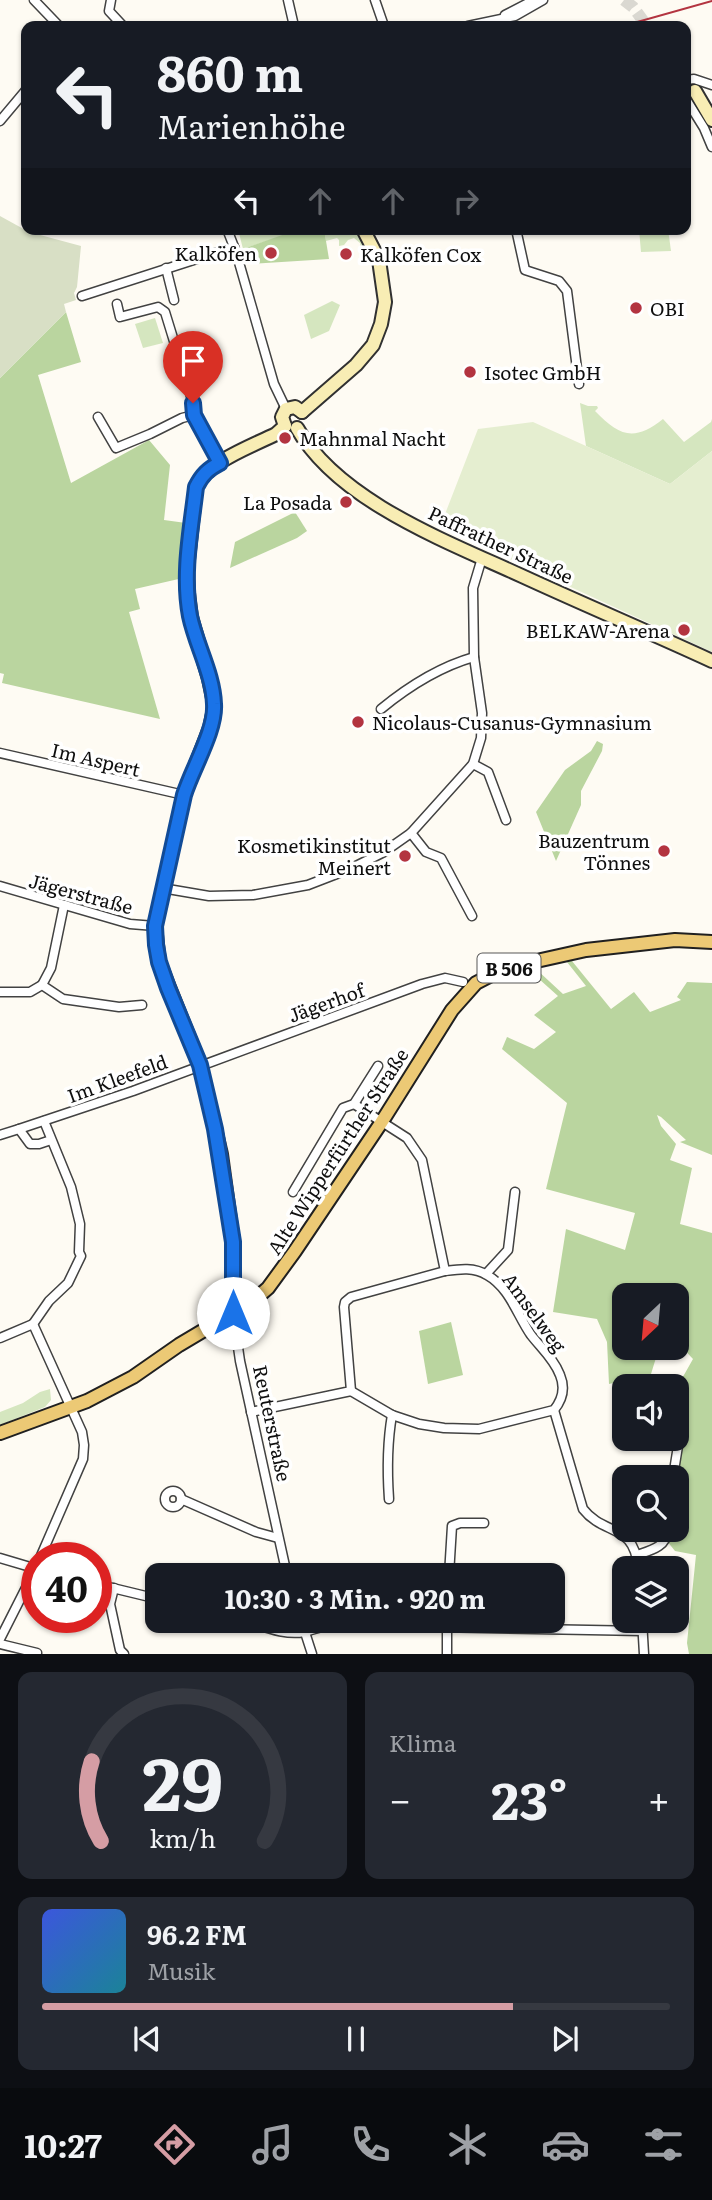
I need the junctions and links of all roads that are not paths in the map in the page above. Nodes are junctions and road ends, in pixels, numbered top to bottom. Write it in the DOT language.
graph roads {
  1 [pos="34,0"];
  2 [pos="111,0"];
  3 [pos="288,0"];
  4 [pos="375,0"];
  5 [pos="534,0"];
  6 [pos="543,0"];
  7 [pos="499,19"];
  8 [pos="55,21"];
  9 [pos="118,21"];
  10 [pos="293,21"];
  11 [pos="382,21"];
  12 [pos="490,21"];
  13 [pos="691,79"];
  14 [pos="712,85"];
  15 [pos="21,96"];
  16 [pos="691,96"];
  17 [pos="691,97"];
  18 [pos="712,120"];
  19 [pos="0,121"];
  20 [pos="712,147"];
  21 [pos="229,235"];
  22 [pos="365,235"];
  23 [pos="517,235"];
  24 [pos="234,247"];
  25 [pos="166,268"];
  26 [pos="82,296"];
  27 [pos="174,300"];
  28 [pos="117,304"];
  29 [pos="579,384"];
  30 [pos="286,409"];
  31 [pos="302,412"];
  32 [pos="194,415"];
  33 [pos="98,417"];
  34 [pos="291,427"];
  35 [pos="220,463"];
  36 [pos="482,558"];
  37 [pos="474,657"];
  38 [pos="712,661"];
  39 [pos="381,709"];
  40 [pos="0,753"];
  41 [pos="473,764"];
  42 [pos="184,795"];
  43 [pos="506,820"];
  44 [pos="411,833"];
  45 [pos="0,886"];
  46 [pos="162,888"];
  47 [pos="64,905"];
  48 [pos="472,916"];
  49 [pos="155,926"];
  50 [pos="712,942"];
  51 [pos="463,982"];
  52 [pos="42,985"];
  53 [pos="0,992"];
  54 [pos="142,1005"];
  55 [pos="200,1065"];
  56 [pos="378,1066"];
  57 [pos="354,1104"];
  58 [pos="44,1121"];
  59 [pos="381,1123"];
  60 [pos="19,1129"];
  61 [pos="0,1135"];
  62 [pos="51,1140"];
  63 [pos="293,1192"];
  64 [pos="514,1192"];
  65 [pos="445,1272"];
  66 [pos="486,1274"];
  67 [pos="233,1313"];
  68 [pos="33,1324"];
  69 [pos="0,1338"];
  70 [pos="351,1391"];
  71 [pos="71,1406"];
  72 [pos="554,1409"];
  73 [pos="251,1412"];
  74 [pos="392,1415"];
  75 [pos="0,1433"];
  76 [pos="389,1499"];
  77 [pos="181,1500"];
  78 [pos="484,1523"];
  79 [pos="278,1538"];
  80 [pos="47,1542"];
  81 [pos="663,1542"];
  82 [pos="637,1555"];
  83 [pos="0,1558"];
  84 [pos="284,1563"];
  85 [pos="450,1563"];
  86 [pos="21,1564"];
  87 [pos="114,1588"];
  88 [pos="145,1596"];
  89 [pos="21,1598"];
  90 [pos="565,1628"];
  91 [pos="612,1630"];
  92 [pos="304,1633"];
  93 [pos="447,1633"];
  94 [pos="643,1633"];
  95 [pos="0,1641"];
  96 [pos="37,1653"];
  97 [pos="124,1654"];
  98 [pos="312,1654"];
  99 [pos="447,1654"];
  100 [pos="643,1654"];
  1 -- 8 [label="street"];
  2 -- 9 [label="street"];
  3 -- 10 [label="street"];
  4 -- 11 [label="street"];
  5 -- 7 [label="street"];
  6 -- 7 [label="street"];
  7 -- 12 [label="street"];
  13 -- 14 [label="street"];
  15 -- 19 [label="street"];
  16 -- 18 [label="street"];
  17 -- 20 [label="street"];
  21 -- 24 [label="street"];
  22 -- 31 [label="street"];
  23 -- 29 [label="street"];
  24 -- 25 [label="street"];
  24 -- 30 [label="street"];
  25 -- 26 [label="street"];
  25 -- 27 [label="street"];
  28 -- 32 [label="street"];
  30 -- 31 [label="street"];
  30 -- 34 [label="street"];
  31 -- 34 [label="street"];
  32 -- 33 [label="street"];
  32 -- 35 [label="street"];
  34 -- 35 [label="street, Reuterstraße"];
  34 -- 36 [label="street, Paffrather Straße"];
  35 -- 42 [label="street, Reuterstraße"];
  36 -- 37 [label="street"];
  36 -- 38 [label="street, Paffrather Straße"];
  37 -- 39 [label="street"];
  37 -- 41 [label="street"];
  40 -- 42 [label="street, Im Aspert"];
  41 -- 43 [label="street"];
  41 -- 44 [label="street"];
  42 -- 46 [label="street, Reuterstraße"];
  44 -- 46 [label="street"];
  44 -- 48 [label="street"];
  45 -- 47 [label="street, Jägerstraße"];
  46 -- 49 [label="street, Reuterstraße"];
  47 -- 49 [label="street, Jägerstraße"];
  47 -- 52 [label="street"];
  49 -- 55 [label="street, Reuterstraße"];
  50 -- 59 [label="main road, Alte Wipperfürther Straße / B 506"];
  51 -- 55 [label="street, Jägerhof"];
  52 -- 53 [label="street"];
  52 -- 54 [label="street"];
  55 -- 58 [label="street, Im Kleefeld"];
  55 -- 67 [label="street, Reuterstraße"];
  56 -- 57 [label="street"];
  57 -- 59 [label="street"];
  57 -- 63 [label="street"];
  58 -- 60 [label="street, Im Kleefeld"];
  58 -- 62 [label="street"];
  59 -- 65 [label="street"];
  59 -- 67 [label="main road, Alte Wipperfürther Straße / B 506"];
  60 -- 61 [label="street, Im Kleefeld"];
  60 -- 62 [label="street"];
  62 -- 68 [label="street"];
  64 -- 66 [label="street, Amselweg"];
  65 -- 66 [label="street, Amselweg"];
  65 -- 70 [label="street"];
  66 -- 72 [label="street, Amselweg"];
  67 -- 71 [label="main road, Alte Wipperfürther Straße / B 506"];
  67 -- 73 [label="street, Reuterstraße"];
  68 -- 69 [label="street"];
  68 -- 71 [label="street"];
  70 -- 73 [label="street"];
  70 -- 74 [label="street"];
  71 -- 75 [label="main road, Alte Wipperfürther Straße / B 506"];
  71 -- 80 [label="street"];
  72 -- 74 [label="street"];
  72 -- 82 [label="street"];
  73 -- 79 [label="street, Reuterstraße"];
  74 -- 76 [label="street"];
  77 -- 79 [label="street"];
  78 -- 85 [label="street"];
  79 -- 84 [label="street, Reuterstraße"];
  81 -- 82 [label="street"];
  83 -- 86 [label="street"];
  87 -- 88 [label="street"];
  87 -- 97 [label="street"];
  89 -- 95 [label="street"];
  90 -- 91 [label="street"];
  92 -- 98 [label="street"];
  93 -- 99 [label="street"];
  94 -- 100 [label="street"];
  95 -- 96 [label="street"];
}
